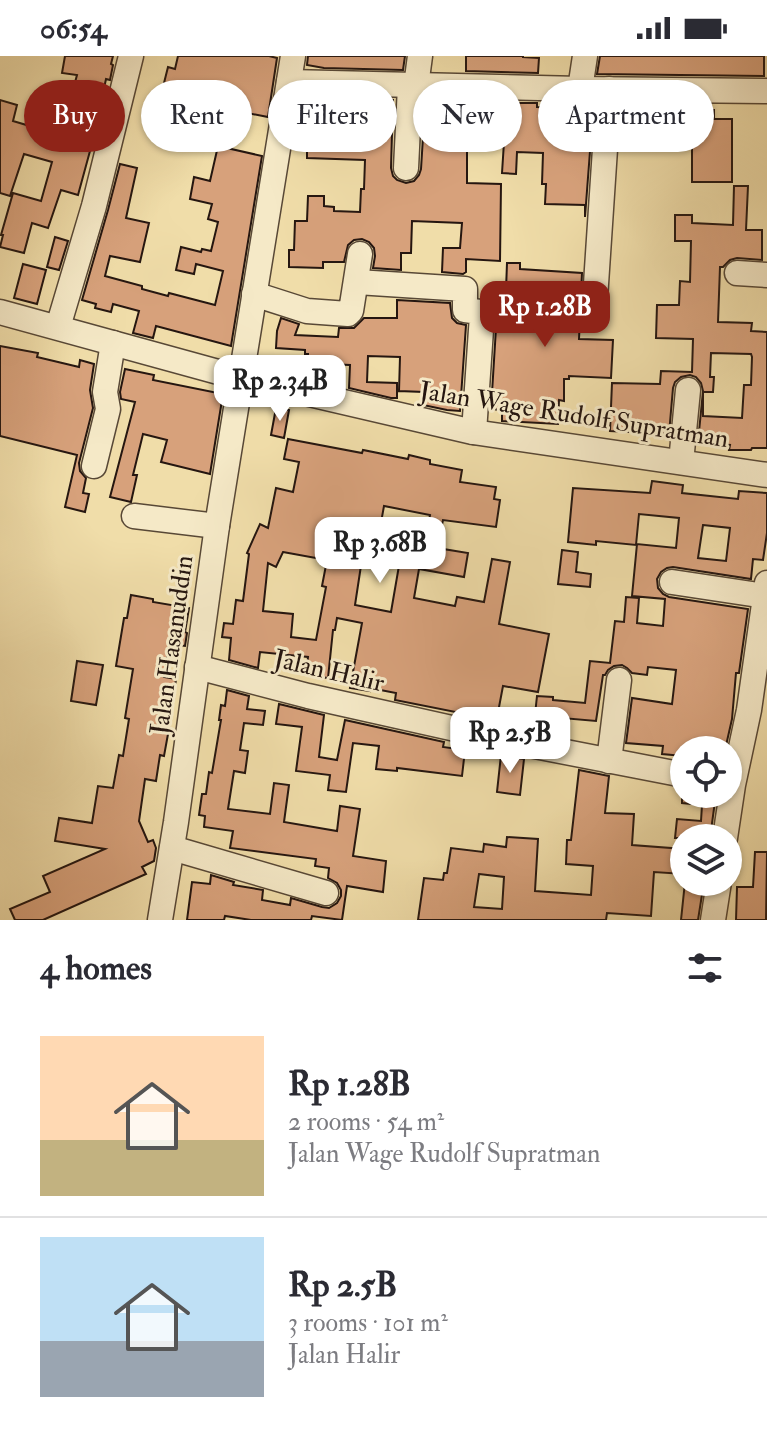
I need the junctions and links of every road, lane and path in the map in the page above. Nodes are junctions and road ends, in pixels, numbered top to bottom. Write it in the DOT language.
graph roads {
  1 [pos="131,56"];
  2 [pos="293,56"];
  3 [pos="420,56"];
  4 [pos="585,56"];
  5 [pos="289,80"];
  6 [pos="414,80"];
  7 [pos="581,80"];
  8 [pos="397,85"];
  9 [pos="413,86"];
  10 [pos="714,90"];
  11 [pos="767,91"];
  12 [pos="277,152"];
  13 [pos="605,152"];
  14 [pos="406,168"];
  15 [pos="360,254"];
  16 [pos="737,273"];
  17 [pos="767,275"];
  18 [pos="357,282"];
  19 [pos="254,294"];
  20 [pos="595,299"];
  21 [pos="0,312"];
  22 [pos="58,327"];
  23 [pos="113,343"];
  24 [pos="240,378"];
  25 [pos="688,390"];
  26 [pos="474,432"];
  27 [pos="681,462"];
  28 [pos="94,466"];
  29 [pos="767,475"];
  30 [pos="134,516"];
  31 [pos="217,526"];
  32 [pos="672,582"];
  33 [pos="766,590"];
  34 [pos="197,667"];
  35 [pos="619,680"];
  36 [pos="742,739"];
  37 [pos="609,761"];
  38 [pos="670,772"];
  39 [pos="172,848"];
  40 [pos="326,893"];
  41 [pos="717,896"];
  42 [pos="160,920"];
  43 [pos="713,920"];
  1 -- 22 [label="street"];
  2 -- 5 [label="street, Jalan Hasanuddin"];
  3 -- 6 [label="street"];
  4 -- 7 [label="street"];
  8 -- 9 [label="street"];
  9 -- 14 [label="street"];
  10 -- 11 [label="street"];
  12 -- 19 [label="street, Jalan Hasanuddin"];
  13 -- 20 [label="street"];
  15 -- 18 [label="street"];
  16 -- 17 [label="street"];
  18 -- 19 [label="street"];
  18 -- 26 [label="street"];
  19 -- 24 [label="street, Jalan Hasanuddin"];
  21 -- 22 [label="street, Jalan Wage Rudolf Supratman"];
  22 -- 23 [label="street, Jalan Wage Rudolf Supratman"];
  23 -- 24 [label="street, Jalan Wage Rudolf Supratman"];
  23 -- 28 [label="street"];
  24 -- 26 [label="street, Jalan Wage Rudolf Supratman"];
  24 -- 31 [label="street, Jalan Hasanuddin"];
  25 -- 27 [label="street"];
  26 -- 27 [label="street, Jalan Wage Rudolf Supratman"];
  27 -- 29 [label="street, Jalan Wage Rudolf Supratman"];
  30 -- 31 [label="street"];
  31 -- 34 [label="street, Jalan Hasanuddin"];
  32 -- 33 [label="street"];
  33 -- 36 [label="street"];
  34 -- 37 [label="street, Jalan Halir"];
  34 -- 39 [label="street, Jalan Hasanuddin"];
  35 -- 37 [label="street"];
  37 -- 38 [label="street, Jalan Halir"];
  39 -- 40 [label="street"];
  39 -- 42 [label="street, Jalan Hasanuddin"];
  41 -- 43 [label="street"];
}
